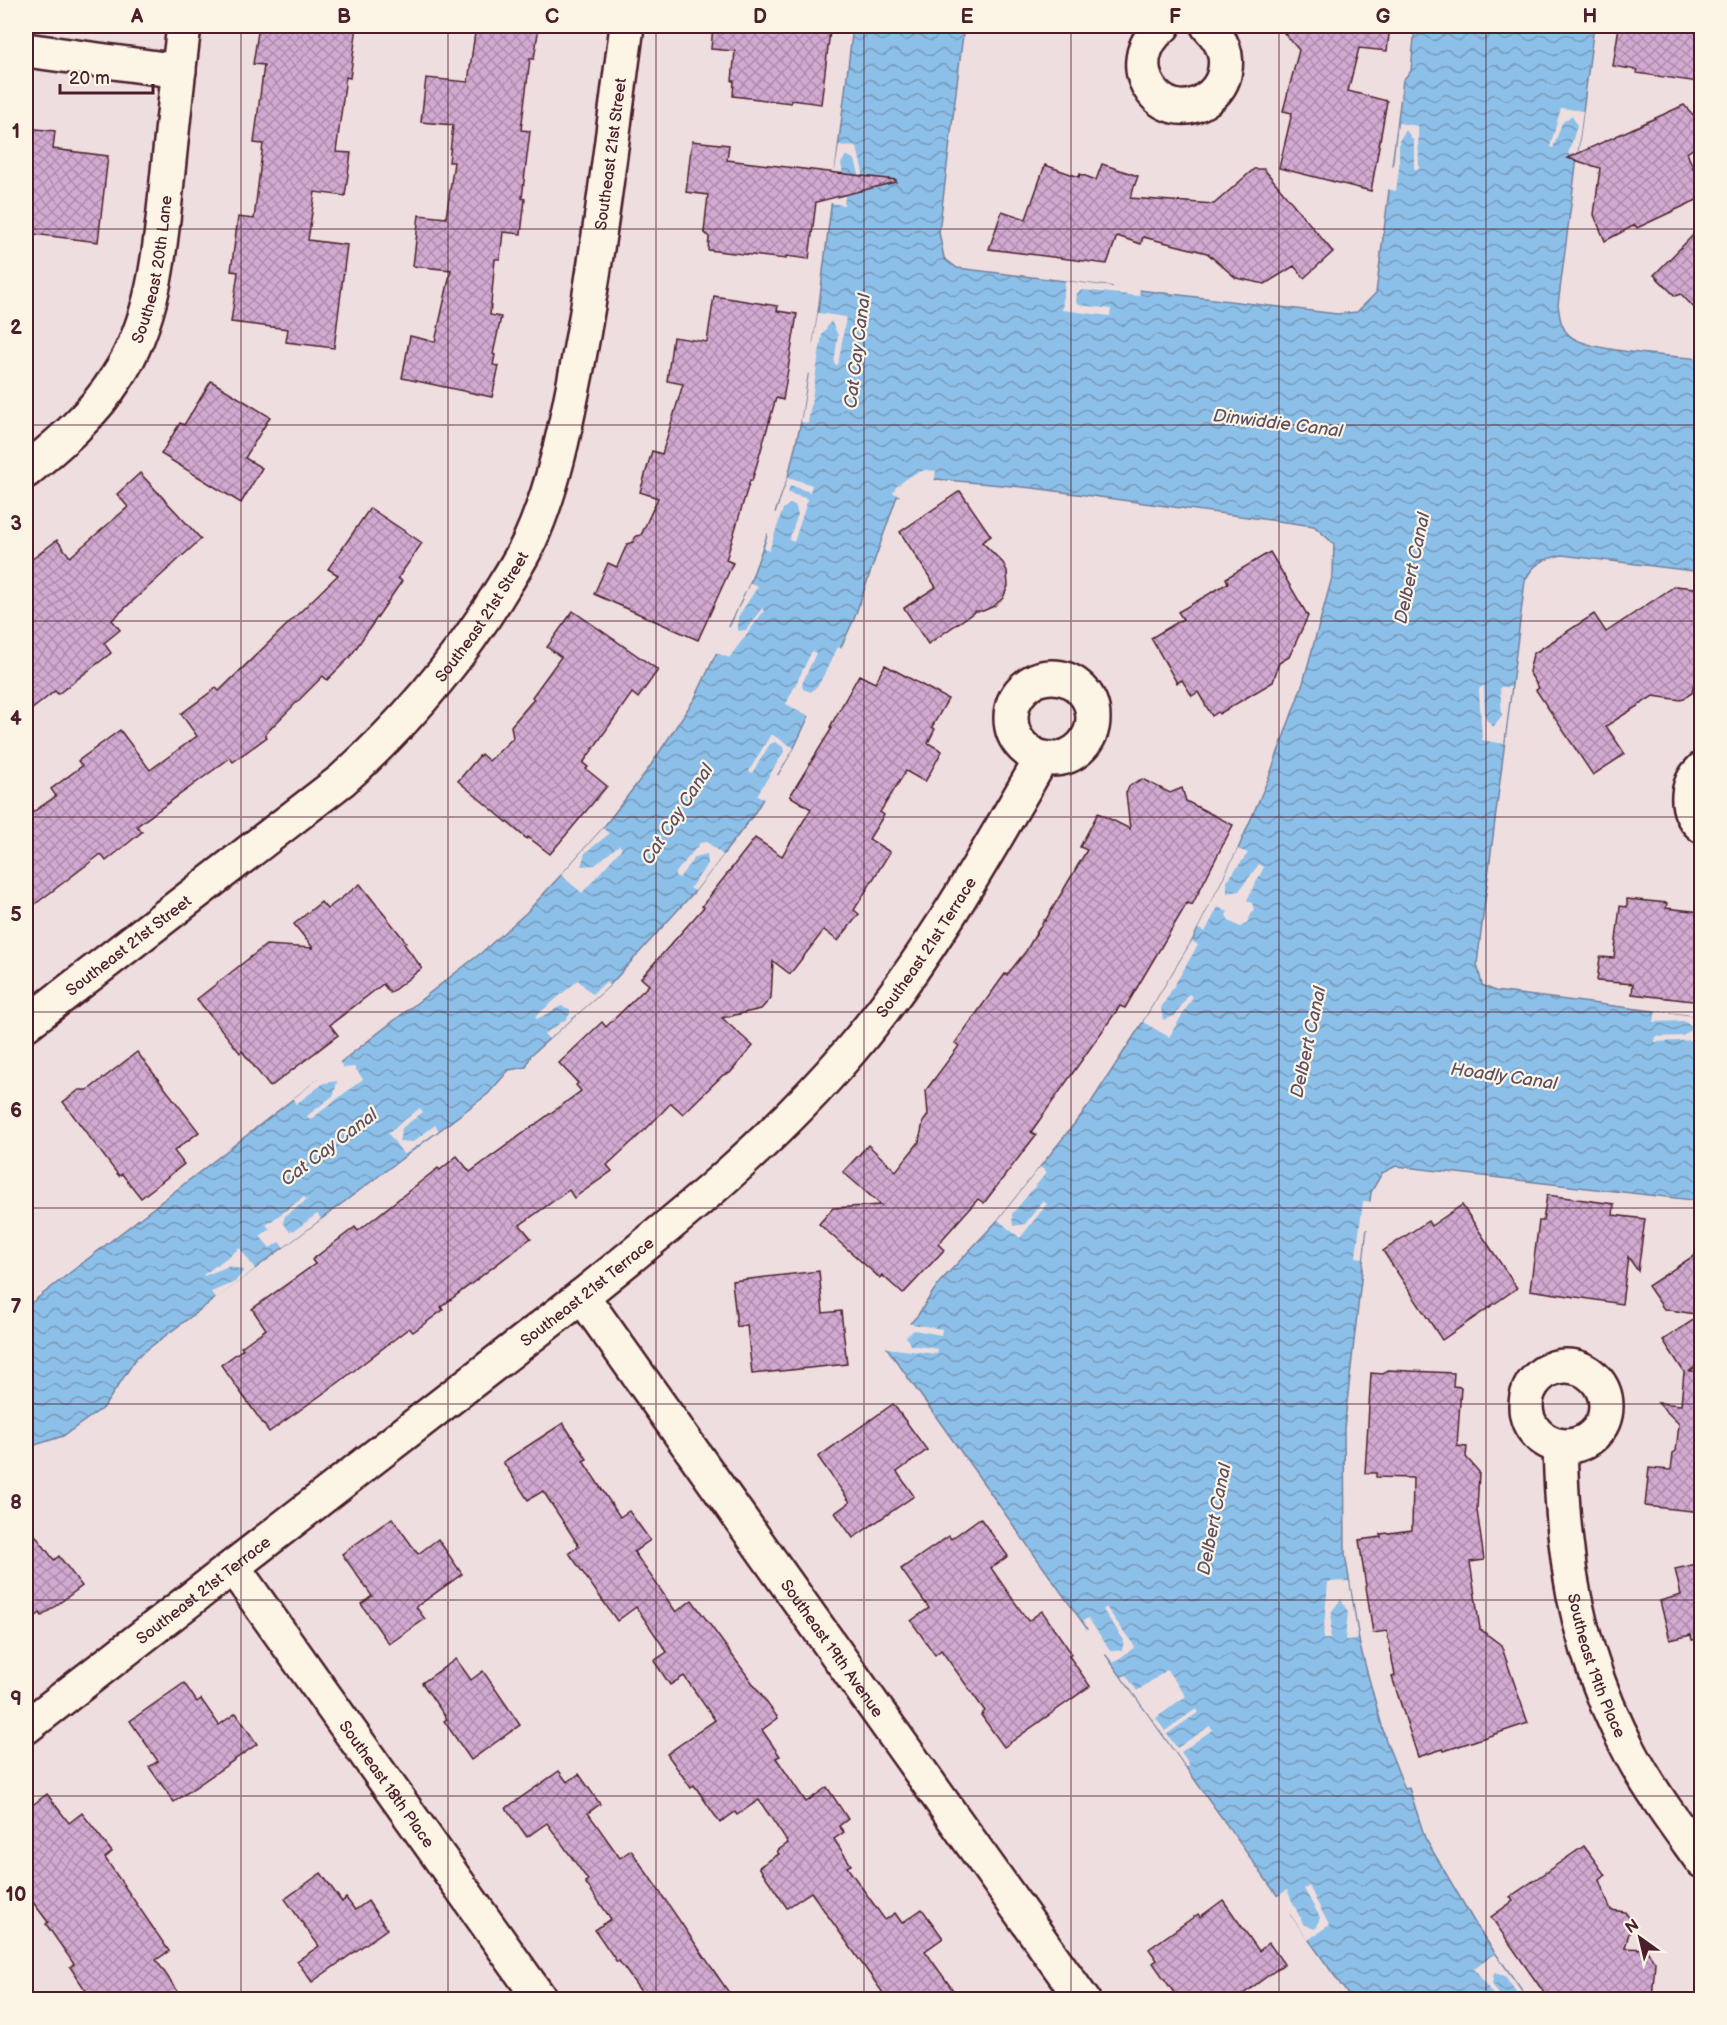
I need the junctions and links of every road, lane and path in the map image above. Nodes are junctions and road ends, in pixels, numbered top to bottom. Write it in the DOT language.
graph roads {
  1 [pos="184,26"];
  2 [pos="627,26"];
  3 [pos="1163,26"];
  4 [pos="1208,26"];
  5 [pos="26,50"];
  6 [pos="178,71"];
  7 [pos="26,471"];
  8 [pos="1042,758"];
  9 [pos="1701,769"];
  10 [pos="1701,826"];
  11 [pos="26,1024"];
  12 [pos="582,1296"];
  13 [pos="1560,1446"];
  14 [pos="233,1567"];
  15 [pos="26,1727"];
  16 [pos="1701,1861"];
  17 [pos="541,2000"];
  18 [pos="1083,2000"];
  1 -- 6 [label="street, Southeast 20th Lane"];
  2 -- 11 [label="street, Southeast 21st Street"];
  3 -- 4 [label="street"];
  5 -- 6 [label="street"];
  6 -- 7 [label="street, Southeast 20th Lane"];
  8 -- 12 [label="street, Southeast 21st Terrace"];
  9 -- 10 [label="street"];
  12 -- 14 [label="street, Southeast 21st Terrace"];
  12 -- 18 [label="street, Southeast 19th Avenue"];
  13 -- 16 [label="street, Southeast 19th Place"];
  14 -- 15 [label="street, Southeast 21st Terrace"];
  14 -- 17 [label="street, Southeast 18th Place"];
}
